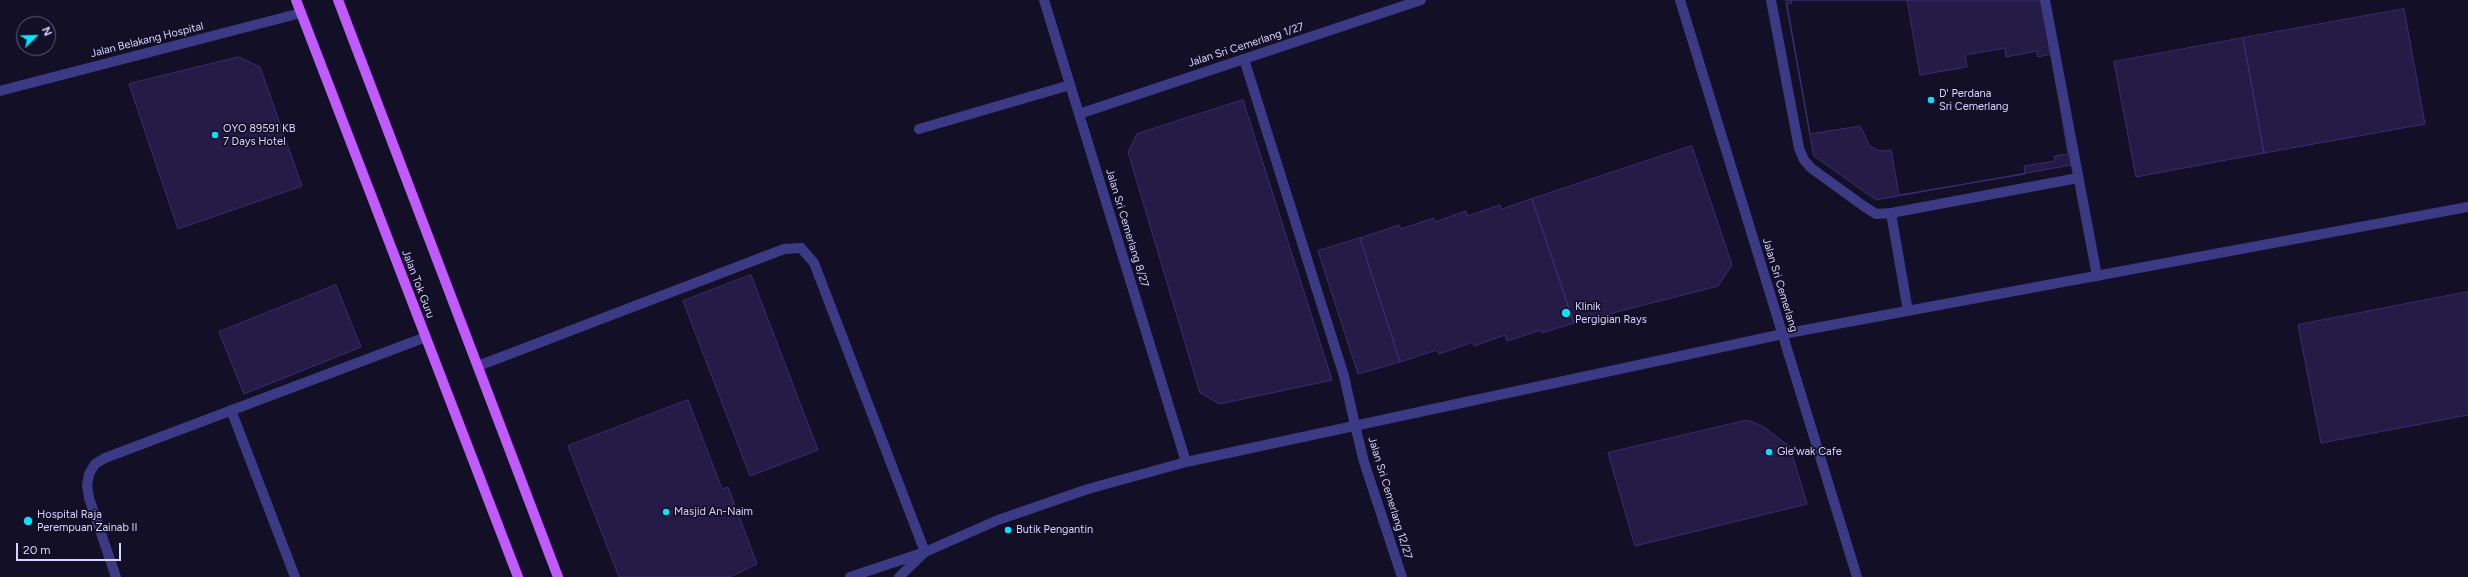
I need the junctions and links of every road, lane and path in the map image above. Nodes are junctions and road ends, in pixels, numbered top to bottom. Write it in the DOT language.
graph roads {
  1 [pos="296,0"];
  2 [pos="338,0"];
  3 [pos="1044,0"];
  4 [pos="1421,0"];
  5 [pos="1680,0"];
  6 [pos="1771,0"];
  7 [pos="2045,0"];
  8 [pos="301,13"];
  9 [pos="1244,59"];
  10 [pos="1070,85"];
  11 [pos="0,91"];
  12 [pos="1079,114"];
  13 [pos="919,129"];
  14 [pos="2078,178"];
  15 [pos="2468,207"];
  16 [pos="1891,213"];
  17 [pos="2097,276"];
  18 [pos="1908,311"];
  19 [pos="1783,334"];
  20 [pos="426,337"];
  21 [pos="478,366"];
  22 [pos="231,410"];
  23 [pos="1355,425"];
  24 [pos="1186,462"];
  25 [pos="925,552"];
  26 [pos="517,575"];
  27 [pos="116,577"];
  28 [pos="295,577"];
  29 [pos="558,577"];
  30 [pos="850,577"];
  31 [pos="899,577"];
  32 [pos="1402,577"];
  33 [pos="1857,577"];
  1 -- 8 [label="main road, Jalan Tok Guru"];
  2 -- 21 [label="main road"];
  3 -- 10 [label="street, Jalan Sri Cemerlang 8/27"];
  4 -- 9 [label="street, Jalan Sri Cemerlang 1/27"];
  5 -- 19 [label="street, Jalan Sri Cemerlang"];
  6 -- 16 [label="street"];
  7 -- 14 [label="street"];
  8 -- 11 [label="street, Jalan Belakang Hospital"];
  8 -- 20 [label="main road, Jalan Tok Guru"];
  9 -- 12 [label="street, Jalan Sri Cemerlang 1/27"];
  9 -- 23 [label="street, Jalan Sri Cemerlang 12/27"];
  10 -- 12 [label="street, Jalan Sri Cemerlang 8/27"];
  10 -- 13 [label="street"];
  12 -- 24 [label="street, Jalan Sri Cemerlang 8/27"];
  14 -- 16 [label="street"];
  14 -- 17 [label="street"];
  15 -- 17 [label="street"];
  16 -- 18 [label="street"];
  17 -- 18 [label="street"];
  18 -- 19 [label="street"];
  19 -- 23 [label="street"];
  19 -- 33 [label="street, Jalan Sri Cemerlang"];
  20 -- 22 [label="street"];
  20 -- 26 [label="main road, Jalan Tok Guru"];
  21 -- 25 [label="street"];
  21 -- 29 [label="main road"];
  22 -- 27 [label="street"];
  22 -- 28 [label="street"];
  23 -- 24 [label="street"];
  23 -- 32 [label="street, Jalan Sri Cemerlang 12/27"];
  24 -- 25 [label="street"];
  25 -- 30 [label="street"];
  25 -- 31 [label="street"];
}
